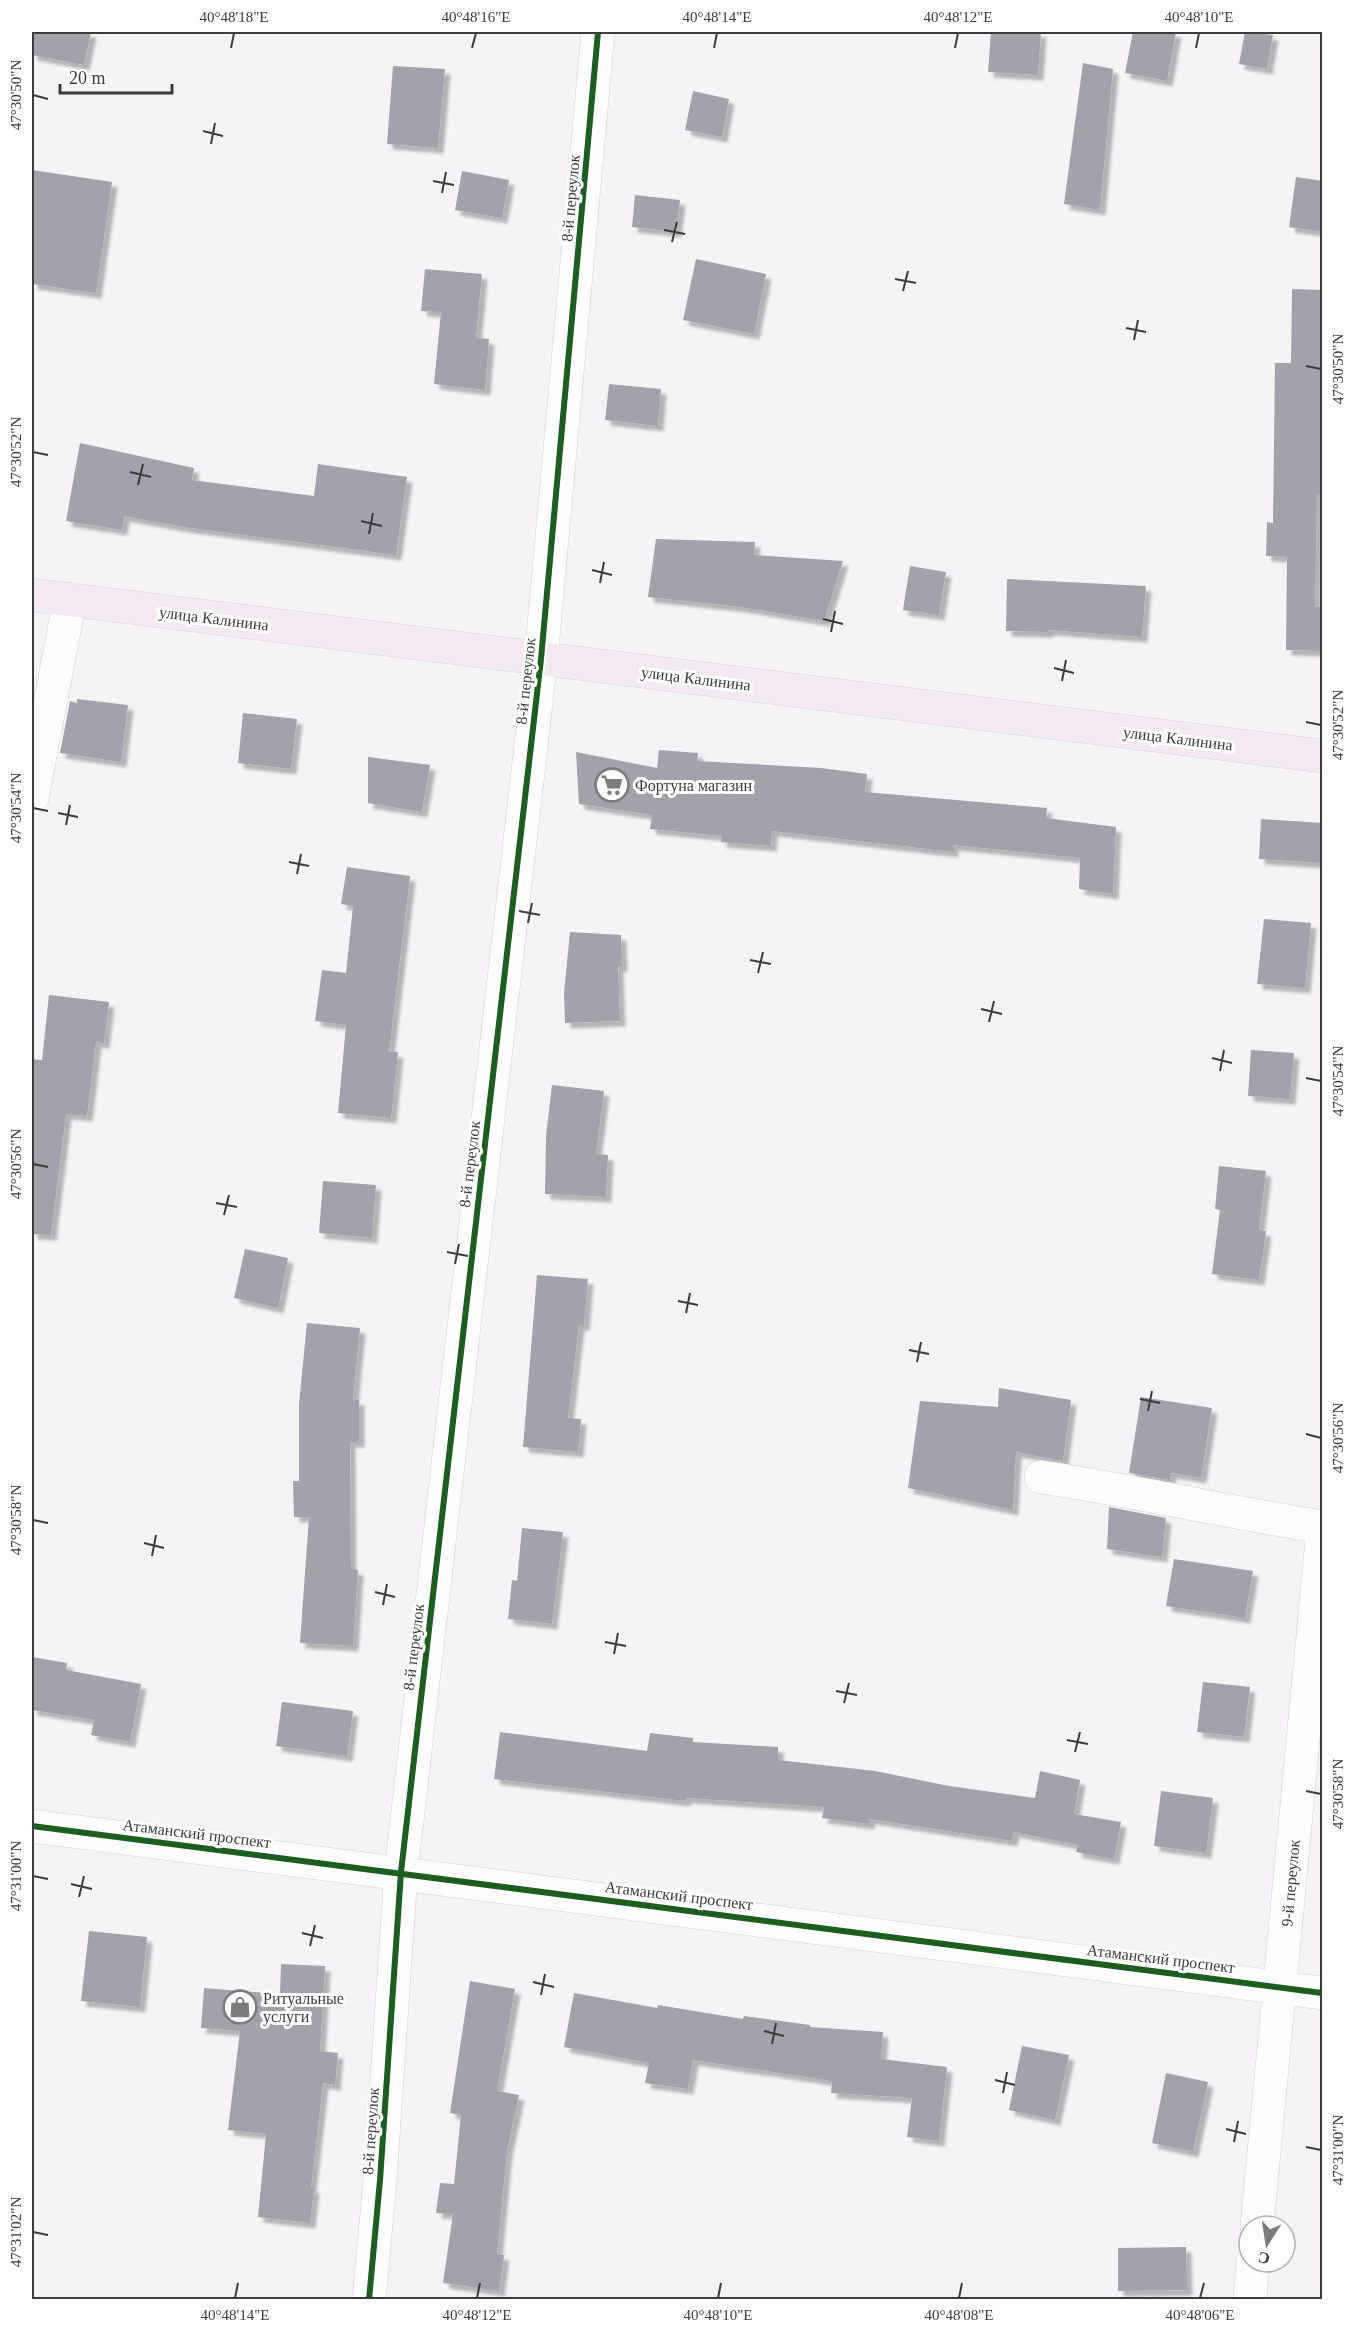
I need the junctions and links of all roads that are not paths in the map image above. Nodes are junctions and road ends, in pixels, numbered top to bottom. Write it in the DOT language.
graph roads {
  1 [pos="598,32"];
  2 [pos="32,595"];
  3 [pos="70,600"];
  4 [pos="541,659"];
  5 [pos="1323,756"];
  6 [pos="32,798"];
  7 [pos="1041,1477"];
  8 [pos="1323,1527"];
  9 [pos="1323,1540"];
  10 [pos="32,1826"];
  11 [pos="400,1872"];
  12 [pos="1280,1988"];
  13 [pos="1323,1993"];
  14 [pos="1258,2214"];
  15 [pos="1253,2274"];
  16 [pos="369,2300"];
  17 [pos="1250,2300"];
  1 -- 4 [label="street, 8-й переулок"];
  2 -- 3 [label="main road, улица Калинина"];
  3 -- 4 [label="main road, улица Калинина"];
  3 -- 6 [label="street"];
  4 -- 5 [label="main road, улица Калинина"];
  4 -- 11 [label="street, 8-й переулок"];
  7 -- 8 [label="street"];
  9 -- 12 [label="street, 9-й переулок"];
  10 -- 11 [label="street, Атаманский проспект"];
  11 -- 12 [label="street, Атаманский проспект"];
  11 -- 16 [label="street, 8-й переулок"];
  12 -- 13 [label="street, Атаманский проспект"];
  12 -- 14 [label="street, 9-й переулок"];
  15 -- 17 [label="street"];
}
